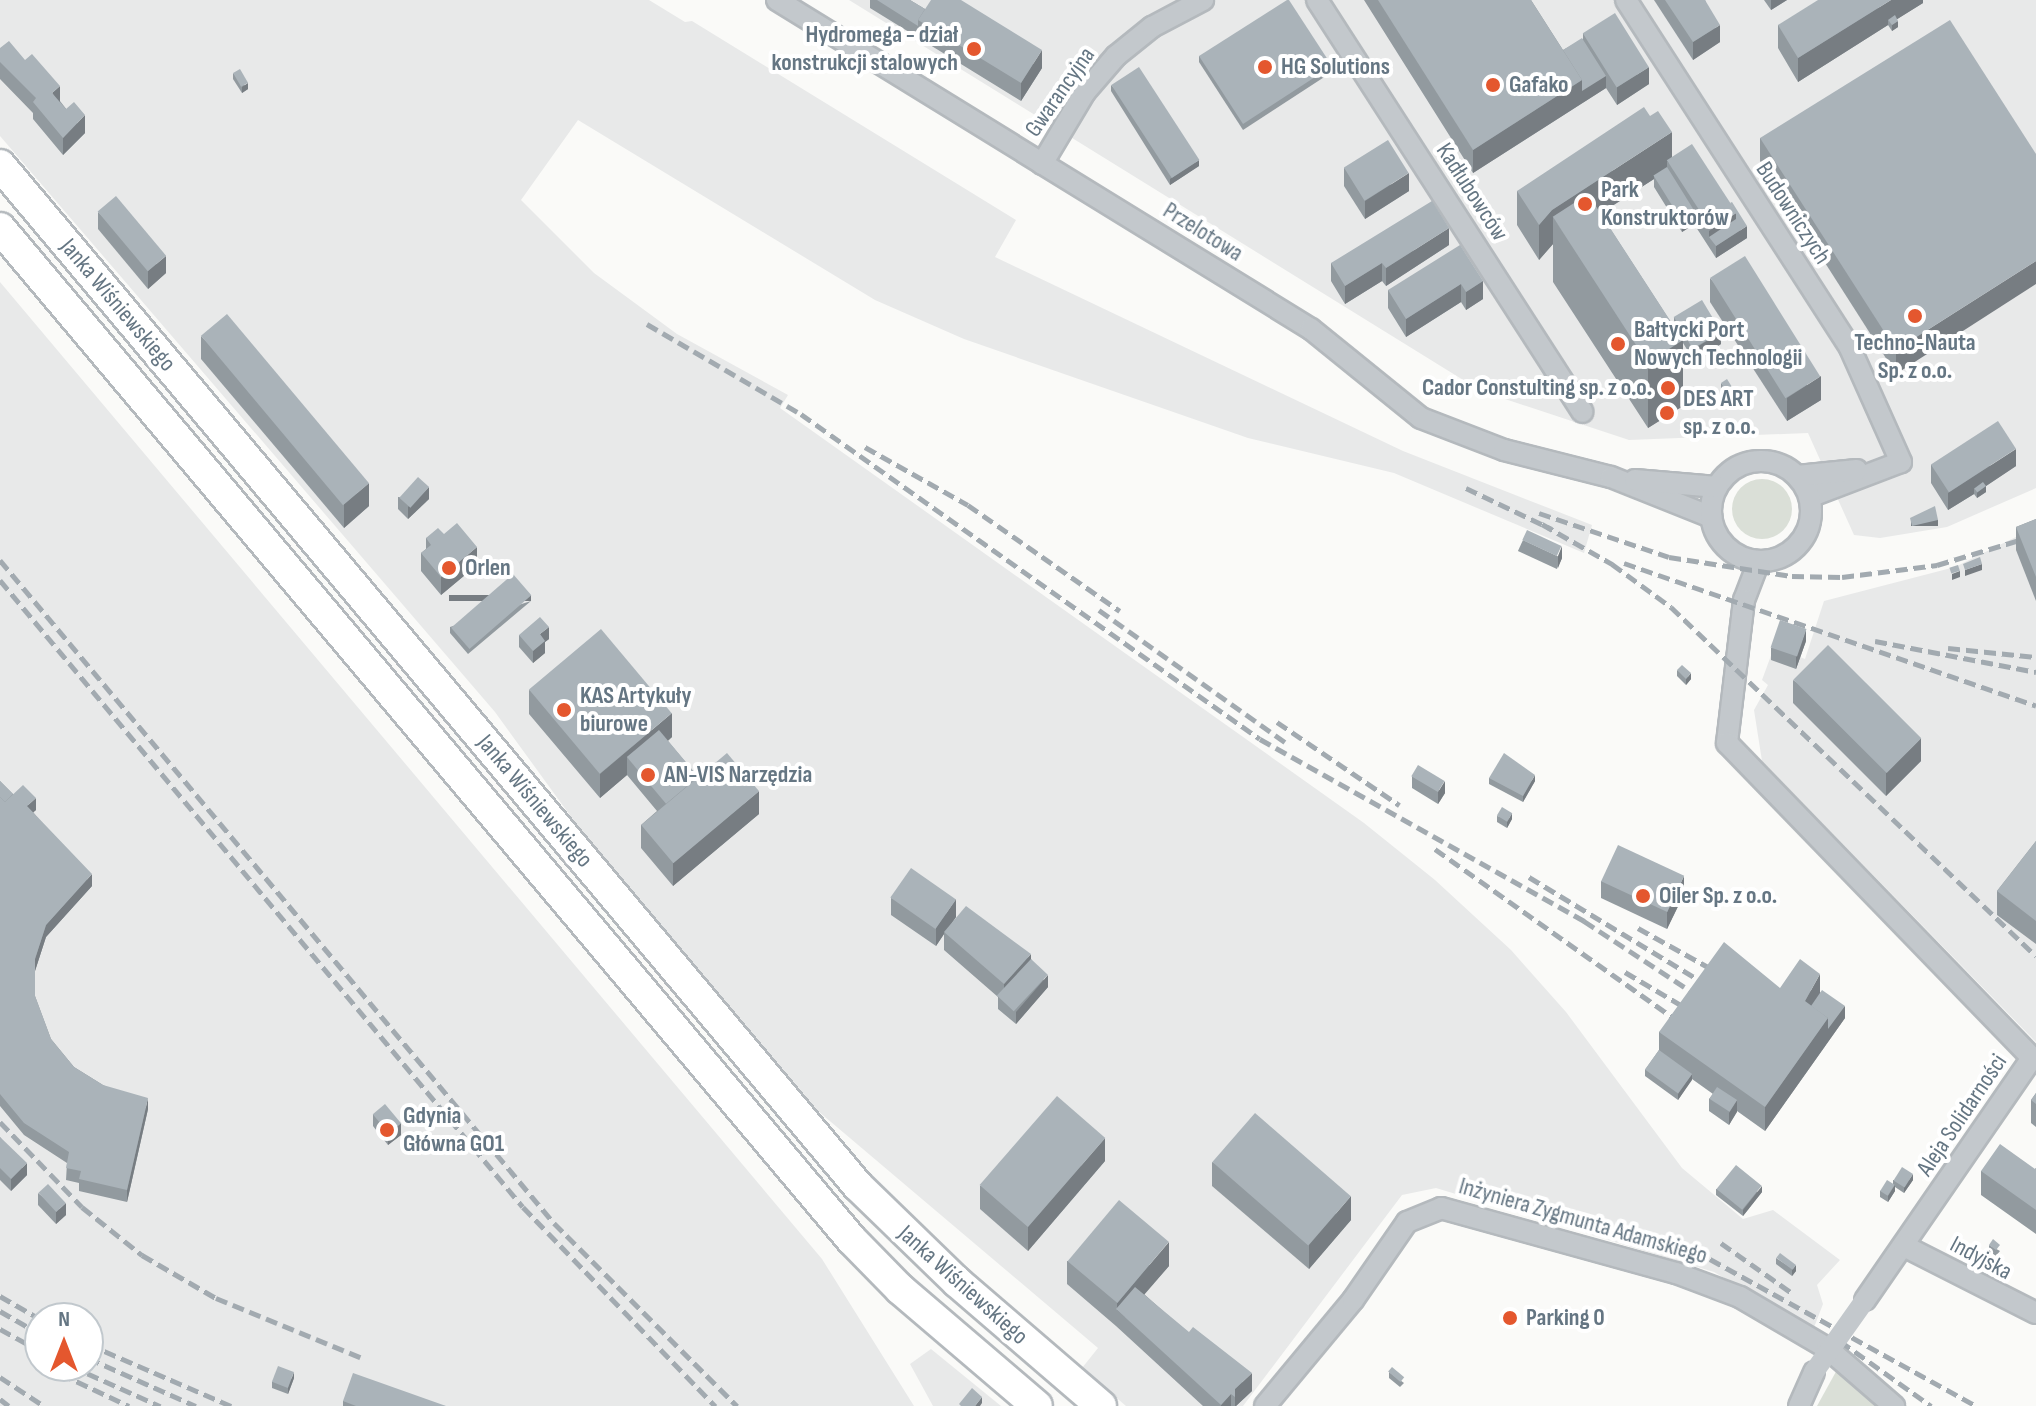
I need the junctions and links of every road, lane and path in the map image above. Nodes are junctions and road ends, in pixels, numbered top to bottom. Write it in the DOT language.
graph roads {
  1 [pos="777,0"];
  2 [pos="1203,0"];
  3 [pos="1317,0"];
  4 [pos="1626,0"];
  5 [pos="1042,164"];
  6 [pos="0,165"];
  7 [pos="0,228"];
  8 [pos="1583,412"];
  9 [pos="1881,468"];
  10 [pos="1797,476"];
  11 [pos="1611,477"];
  12 [pos="1717,487"];
  13 [pos="1809,497"];
  14 [pos="1711,517"];
  15 [pos="1736,555"];
  16 [pos="1759,561"];
  17 [pos="1744,600"];
  18 [pos="1904,1246"];
  19 [pos="2036,1313"];
  20 [pos="1037,1406"];
  21 [pos="1101,1406"];
  22 [pos="1265,1406"];
  23 [pos="1799,1406"];
  24 [pos="1894,1406"];
  1 -- 5 [label="street, Przelotowa"];
  2 -- 5 [label="street, Gwarancyjna"];
  3 -- 8 [label="street, Kadłubowców"];
  4 -- 9 [label="street, Budowniczych"];
  5 -- 11 [label="street, Przelotowa"];
  6 -- 21 [label="highway, Janka Wiśniewskiego"];
  7 -- 20 [label="highway, Janka Wiśniewskiego"];
  9 -- 10 [label="street"];
  9 -- 13 [label="street"];
  10 -- 12 [label="street"];
  10 -- 13 [label="street"];
  11 -- 12 [label="street, Przelotowa"];
  11 -- 14 [label="street, Przelotowa"];
  12 -- 14 [label="street"];
  13 -- 16 [label="street"];
  14 -- 15 [label="street"];
  15 -- 16 [label="street"];
  15 -- 17 [label="street"];
  16 -- 17 [label="street"];
  17 -- 18 [label="street, Aleja Solidarności"];
  18 -- 19 [label="street, Indyjska"];
  18 -- 23 [label="street, Aleja Solidarności, bridge"];
  22 -- 24 [label="street, Inżyniera Zygmunta Adamskiego"];
}
